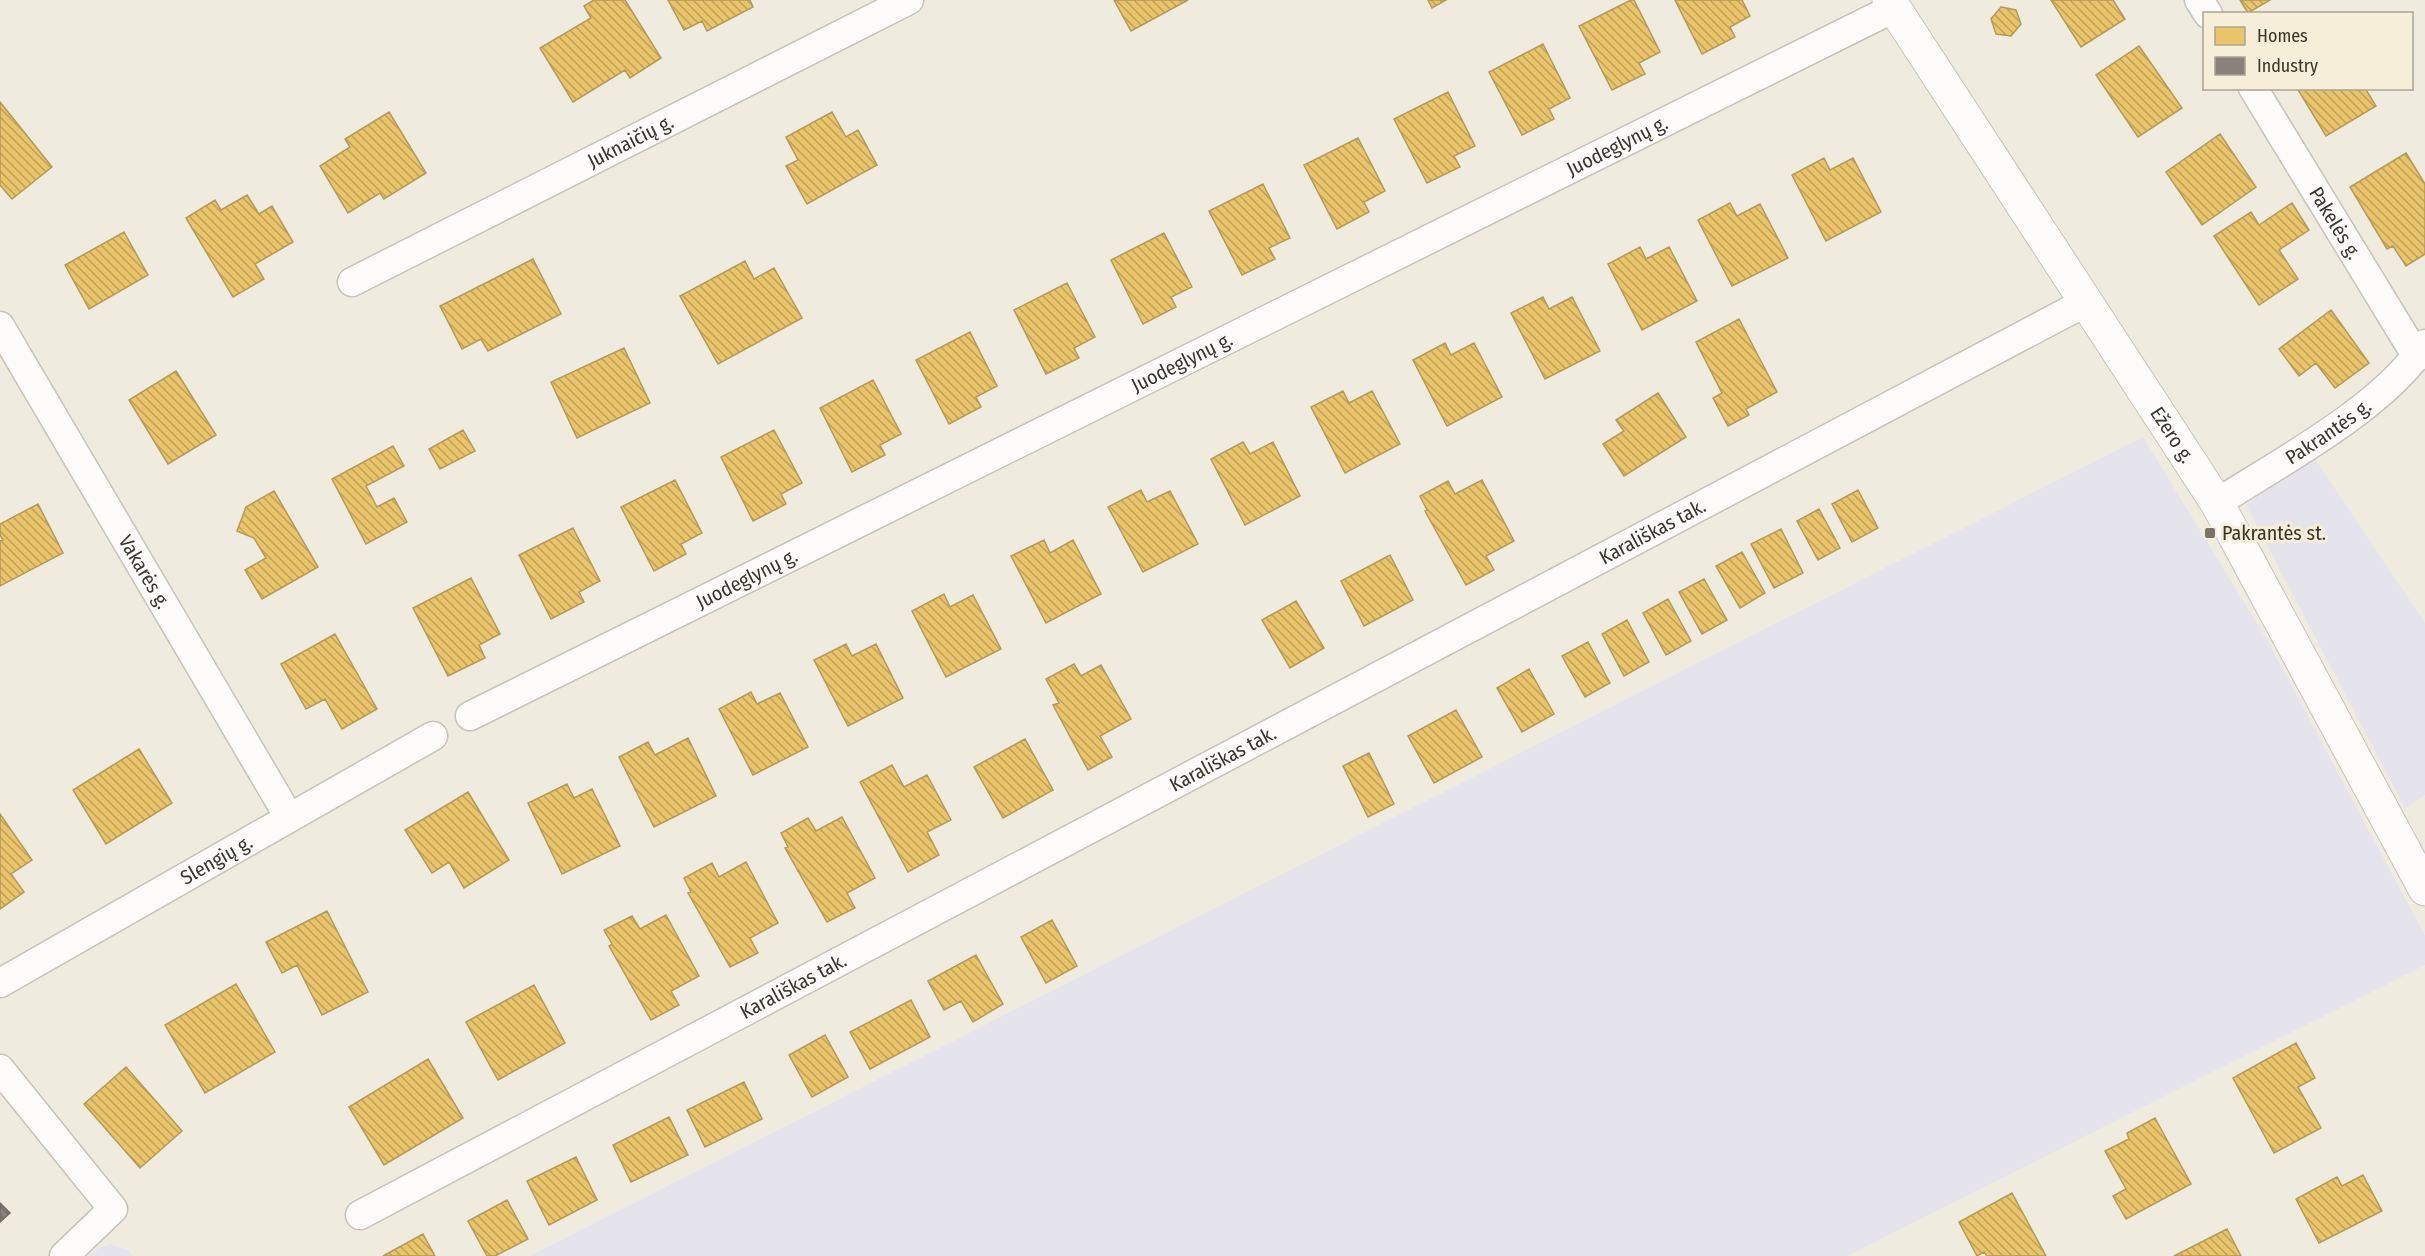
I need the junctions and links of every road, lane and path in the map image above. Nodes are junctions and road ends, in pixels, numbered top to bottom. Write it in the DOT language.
graph roads {
  1 [pos="909,0"];
  2 [pos="1891,4"];
  3 [pos="2254,90"];
  4 [pos="352,282"];
  5 [pos="2086,302"];
  6 [pos="0,326"];
  7 [pos="2421,350"];
  8 [pos="2217,503"];
  9 [pos="470,716"];
  10 [pos="433,736"];
  11 [pos="289,818"];
  12 [pos="2425,889"];
  13 [pos="0,983"];
  14 [pos="0,1069"];
  15 [pos="360,1215"];
  16 [pos="64,1256"];
  1 -- 4 [label="street, Juknaičių g."];
  2 -- 5 [label="main road, Ežero g."];
  2 -- 9 [label="street, Juodeglynų g."];
  3 -- 7 [label="street, Pakelės g."];
  5 -- 8 [label="main road, Ežero g."];
  5 -- 15 [label="street, Karališkas tak."];
  6 -- 11 [label="street, Vakarės g."];
  7 -- 8 [label="street, Pakrantės g."];
  8 -- 12 [label="main road, Ežero g."];
  10 -- 11 [label="street, Slengių g."];
  11 -- 13 [label="street, Slengių g."];
  14 -- 16 [label="street"];
}
